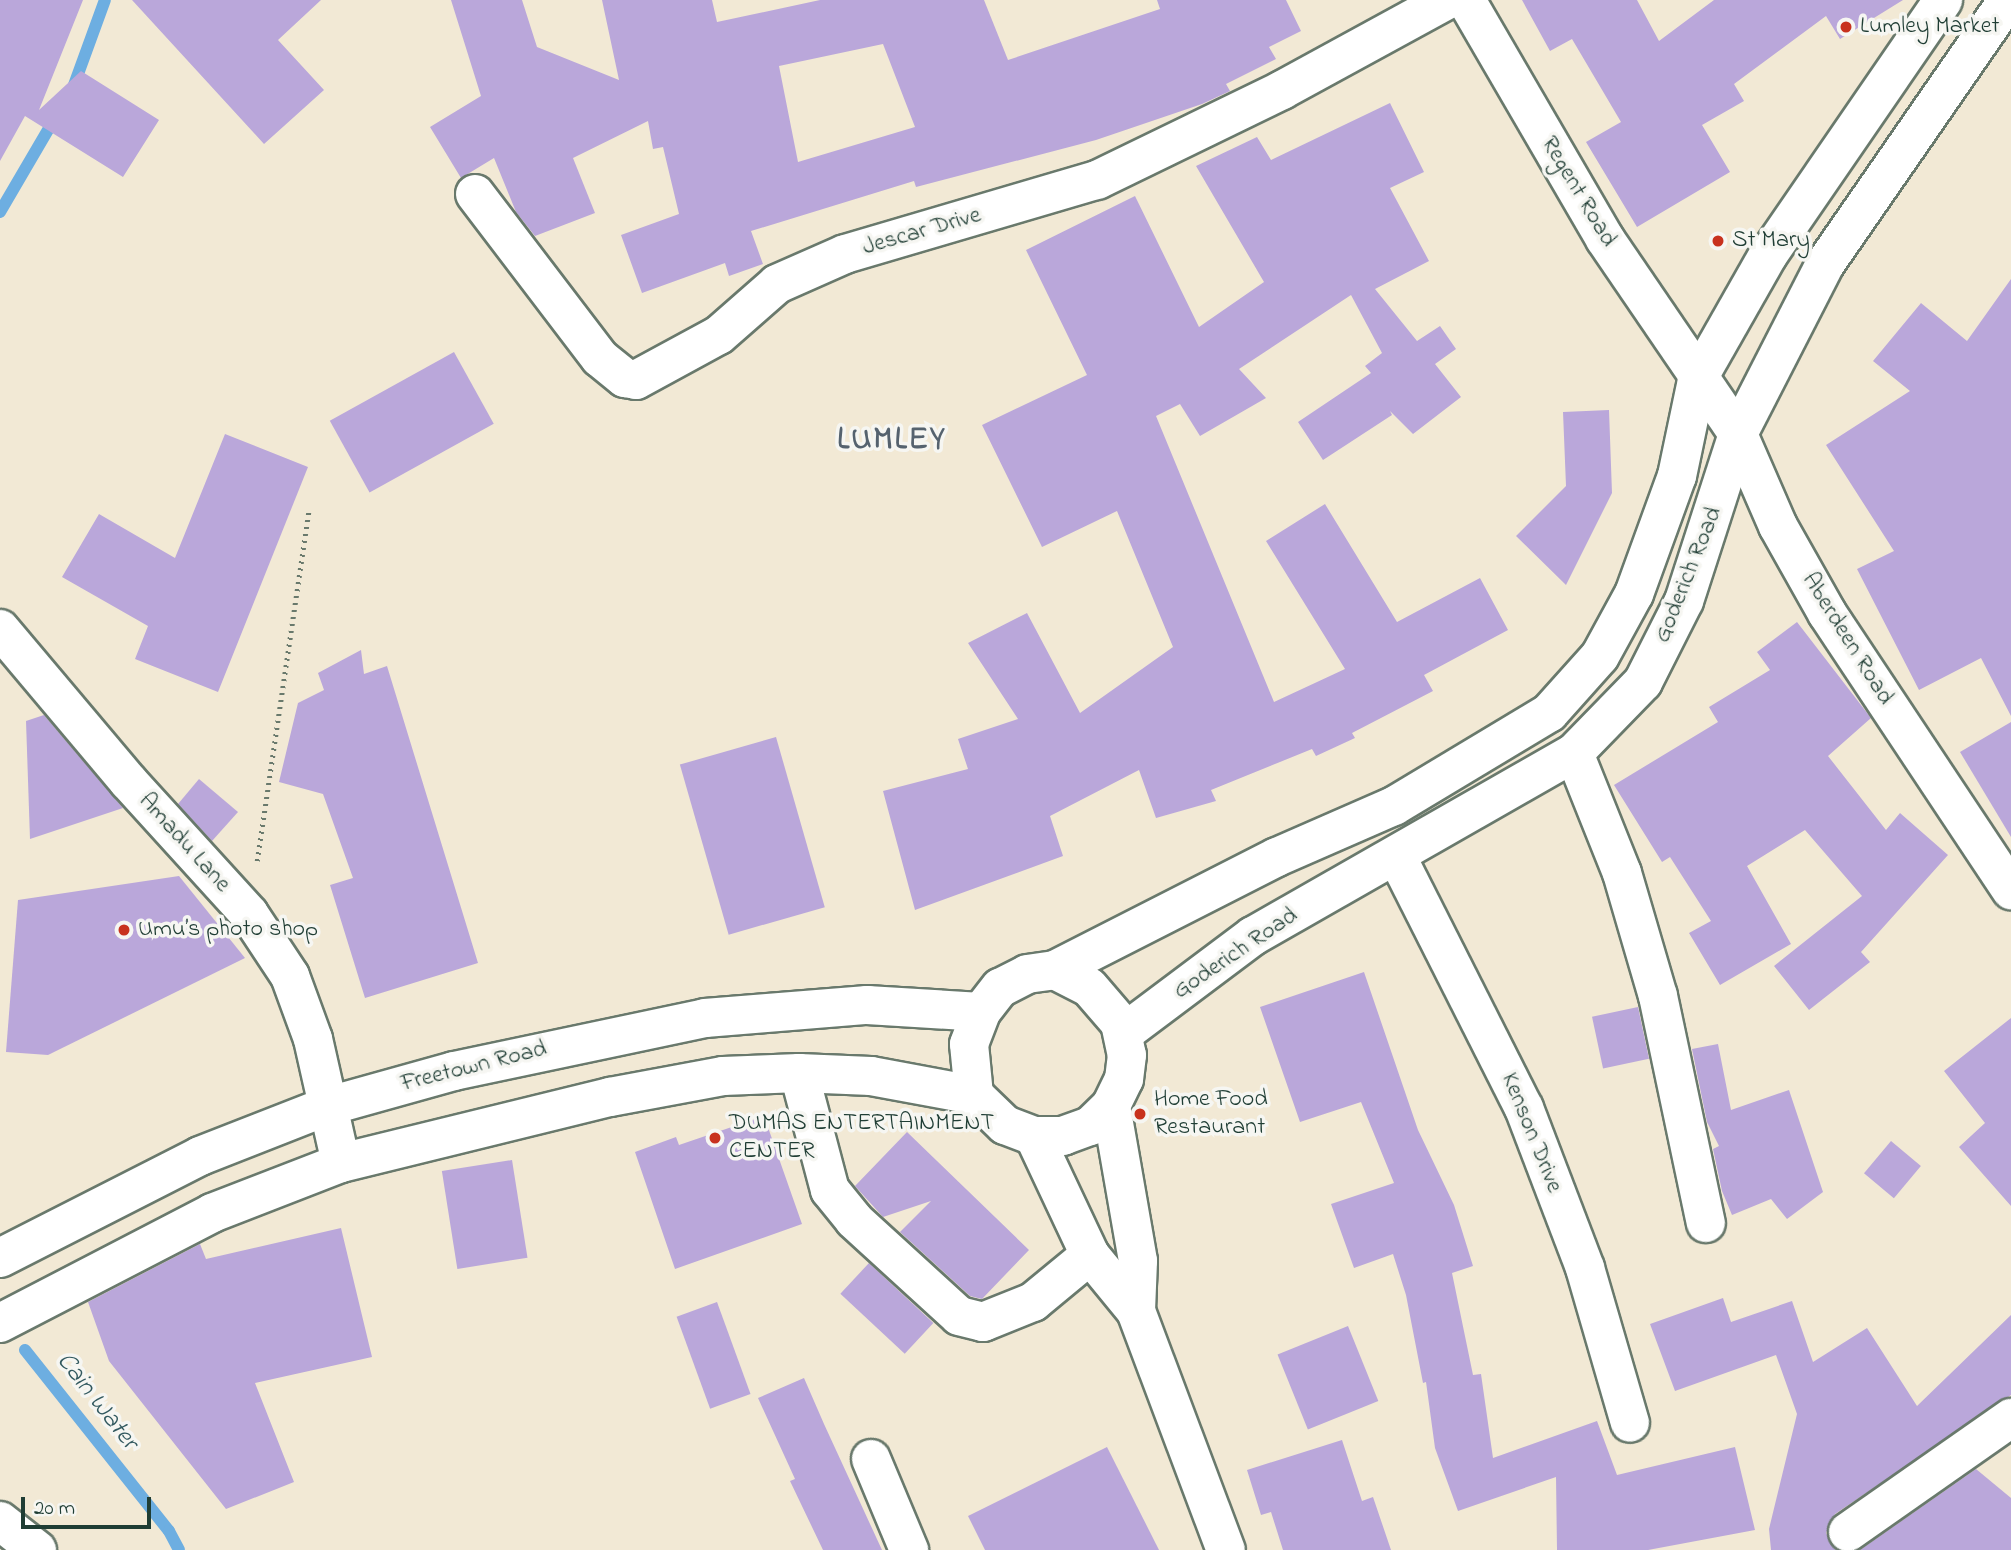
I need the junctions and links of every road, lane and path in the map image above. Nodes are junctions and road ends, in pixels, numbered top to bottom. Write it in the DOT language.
graph roads {
  1 [pos="1447,0"];
  2 [pos="1466,0"];
  3 [pos="1942,0"];
  4 [pos="2008,0"];
  5 [pos="475,194"];
  6 [pos="1697,380"];
  7 [pos="1738,434"];
  8 [pos="309,510"];
  9 [pos="0,629"];
  10 [pos="1574,753"];
  11 [pos="1397,857"];
  12 [pos="2011,890"];
  13 [pos="249,914"];
  14 [pos="1055,970"];
  15 [pos="981,1012"];
  16 [pos="1125,1032"];
  17 [pos="799,1073"];
  18 [pos="974,1095"];
  19 [pos="1111,1106"];
  20 [pos="325,1107"];
  21 [pos="1034,1136"];
  22 [pos="341,1163"];
  23 [pos="1706,1223"];
  24 [pos="1090,1255"];
  25 [pos="0,1258"];
  26 [pos="1136,1311"];
  27 [pos="0,1323"];
  28 [pos="2011,1418"];
  29 [pos="1630,1423"];
  30 [pos="871,1460"];
  31 [pos="0,1521"];
  32 [pos="1848,1532"];
  33 [pos="37,1550"];
  34 [pos="909,1550"];
  35 [pos="1226,1550"];
  1 -- 5 [label="main road, Jescar Drive"];
  2 -- 6 [label="main road, Regent Road"];
  3 -- 6 [label="main road, Goderich Road"];
  4 -- 7 [label="main road, Goderich Road"];
  6 -- 7 [label="main road, Aberdeen Road"];
  6 -- 14 [label="main road, Goderich Road"];
  7 -- 10 [label="main road, Goderich Road"];
  7 -- 12 [label="main road, Aberdeen Road"];
  8 -- 13 [label="path"];
  9 -- 13 [label="main road, Amadu Lane"];
  10 -- 11 [label="main road, Goderich Road"];
  10 -- 23 [label="main road"];
  11 -- 16 [label="main road, Goderich Road"];
  11 -- 29 [label="main road, Kenson Drive"];
  13 -- 20 [label="main road, Amadu Lane"];
  14 -- 15 [label="main road"];
  14 -- 16 [label="main road"];
  15 -- 18 [label="main road"];
  15 -- 20 [label="main road, Freetown Road"];
  16 -- 19 [label="main road"];
  17 -- 18 [label="main road"];
  17 -- 22 [label="main road"];
  17 -- 24 [label="main road"];
  18 -- 21 [label="main road"];
  19 -- 21 [label="main road"];
  19 -- 26 [label="main road"];
  20 -- 22 [label="main road, Amadu Lane"];
  20 -- 25 [label="main road, Freetown Road"];
  21 -- 24 [label="main road"];
  22 -- 27 [label="main road"];
  24 -- 26 [label="main road"];
  26 -- 35 [label="main road"];
  28 -- 32 [label="main road"];
  30 -- 34 [label="main road"];
  31 -- 33 [label="main road"];
}
